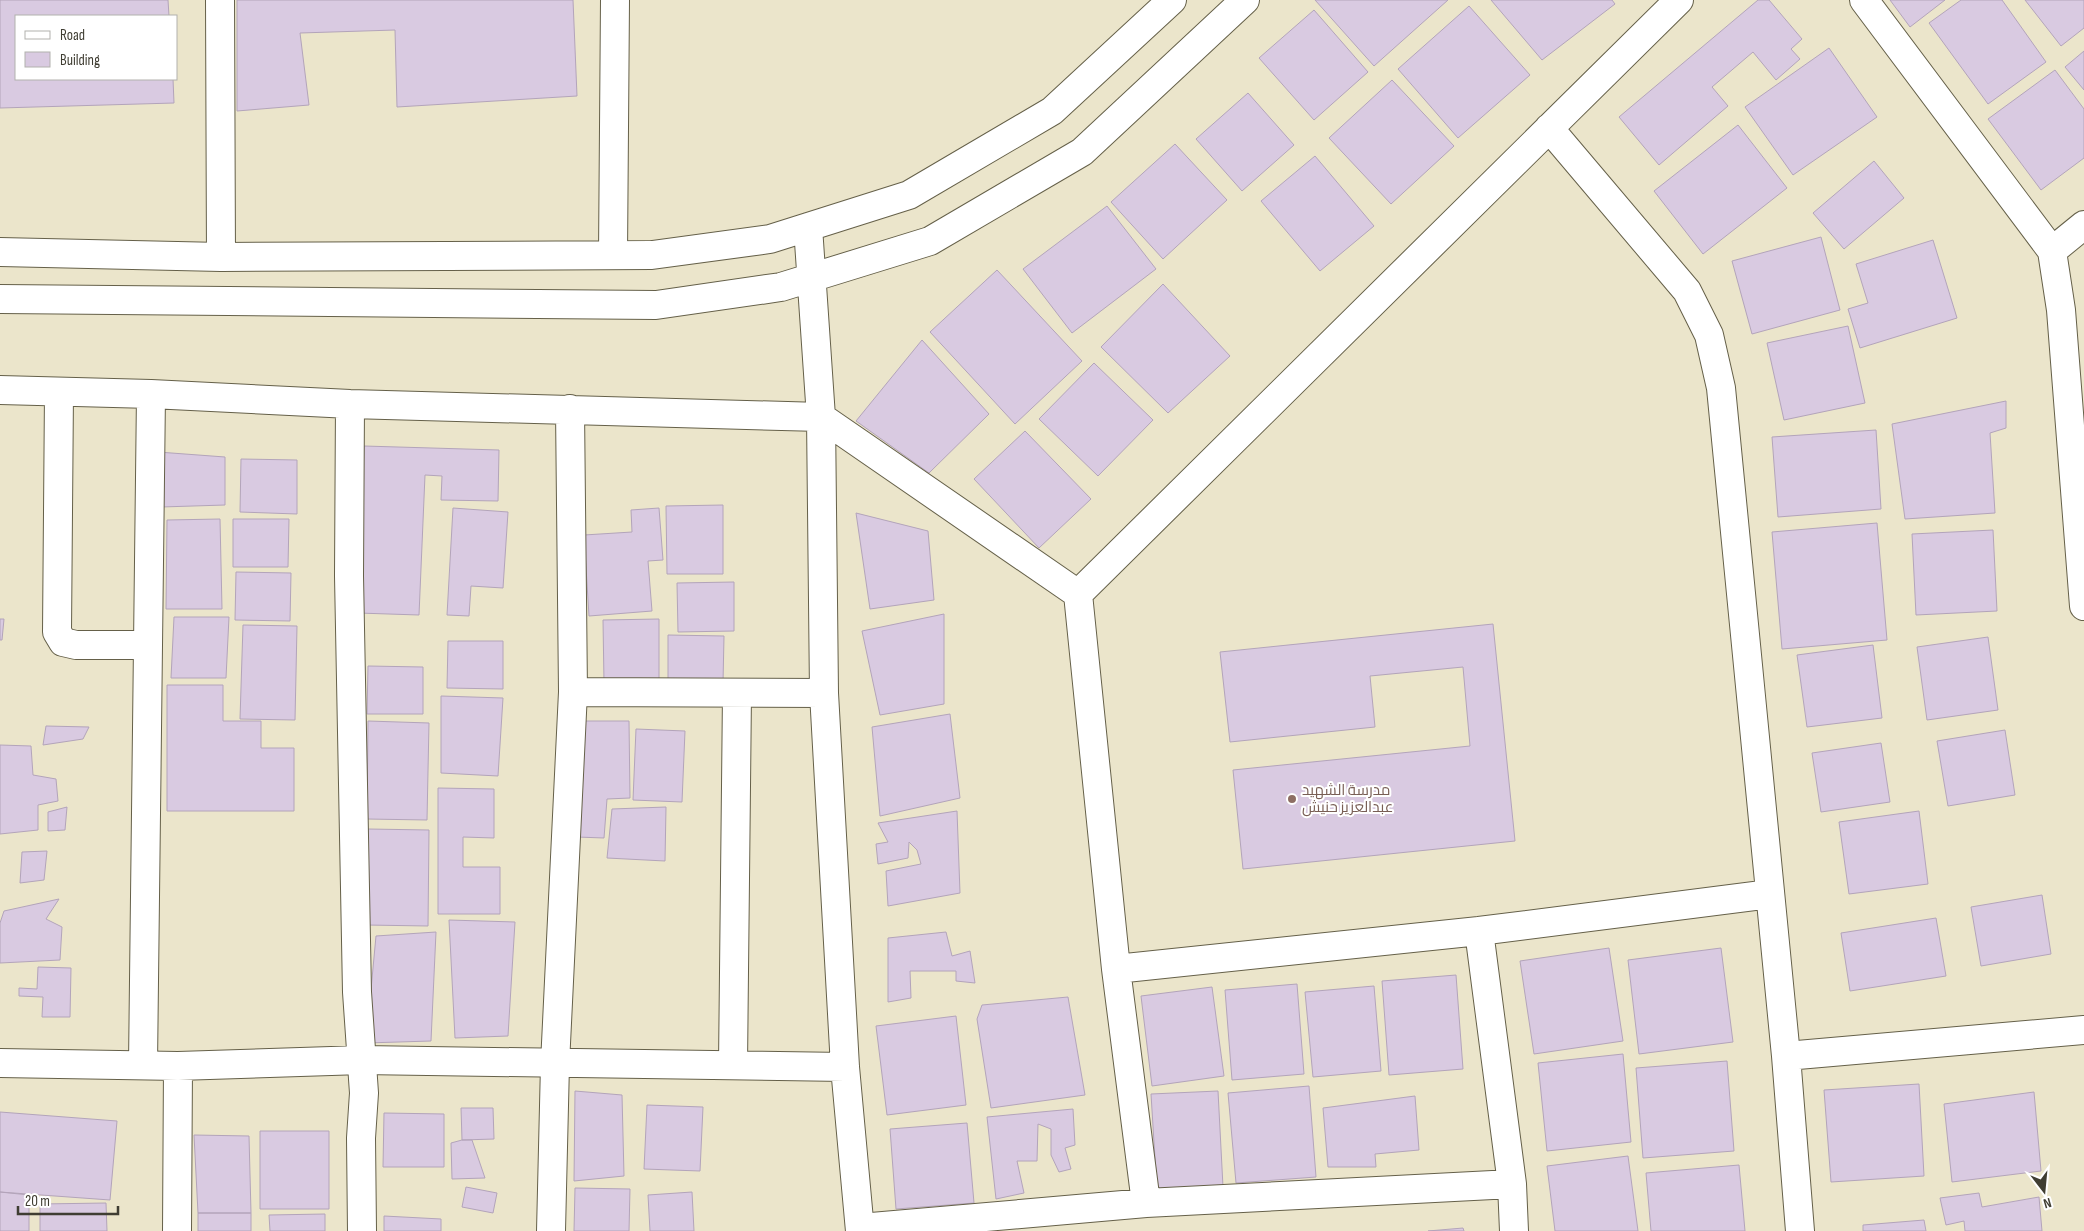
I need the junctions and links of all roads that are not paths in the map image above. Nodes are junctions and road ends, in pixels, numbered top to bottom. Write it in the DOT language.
graph roads {
  1 [pos="220,0"];
  2 [pos="615,0"];
  3 [pos="1172,0"];
  4 [pos="1245,0"];
  5 [pos="1679,0"];
  6 [pos="1864,0"];
  7 [pos="1549,128"];
  8 [pos="2084,225"];
  9 [pos="808,227"];
  10 [pos="2052,251"];
  11 [pos="0,252"];
  12 [pos="612,255"];
  13 [pos="221,257"];
  14 [pos="812,278"];
  15 [pos="0,299"];
  16 [pos="0,390"];
  17 [pos="59,392"];
  18 [pos="151,394"];
  19 [pos="350,404"];
  20 [pos="570,409"];
  21 [pos="821,416"];
  22 [pos="1078,594"];
  23 [pos="2084,606"];
  24 [pos="148,645"];
  25 [pos="573,692"];
  26 [pos="737,693"];
  27 [pos="824,693"];
  28 [pos="1770,894"];
  29 [pos="1479,931"];
  30 [pos="1116,969"];
  31 [pos="2084,1030"];
  32 [pos="1786,1056"];
  33 [pos="362,1060"];
  34 [pos="0,1063"];
  35 [pos="555,1064"];
  36 [pos="143,1065"];
  37 [pos="733,1065"];
  38 [pos="178,1066"];
  39 [pos="846,1067"];
  40 [pos="1512,1184"];
  41 [pos="1146,1203"];
  42 [pos="860,1229"];
  43 [pos="177,1231"];
  44 [pos="362,1231"];
  45 [pos="551,1231"];
  46 [pos="1514,1231"];
  47 [pos="1800,1231"];
  1 -- 13 [label="street"];
  2 -- 12 [label="street"];
  3 -- 9 [label="street"];
  4 -- 14 [label="street"];
  5 -- 7 [label="street"];
  6 -- 10 [label="street"];
  7 -- 22 [label="street"];
  7 -- 28 [label="street"];
  8 -- 10 [label="street"];
  9 -- 12 [label="street"];
  9 -- 14 [label="street"];
  10 -- 23 [label="street"];
  11 -- 13 [label="street"];
  12 -- 13 [label="street"];
  14 -- 15 [label="street"];
  14 -- 21 [label="street"];
  16 -- 17 [label="street"];
  17 -- 18 [label="street"];
  17 -- 24 [label="street"];
  18 -- 19 [label="street"];
  18 -- 24 [label="street"];
  19 -- 20 [label="street"];
  19 -- 33 [label="street"];
  20 -- 21 [label="street"];
  20 -- 25 [label="street"];
  21 -- 22 [label="street"];
  21 -- 27 [label="street"];
  22 -- 30 [label="street"];
  24 -- 36 [label="street"];
  25 -- 26 [label="street"];
  25 -- 35 [label="street"];
  26 -- 27 [label="street"];
  26 -- 37 [label="street"];
  27 -- 39 [label="street"];
  28 -- 29 [label="street"];
  28 -- 32 [label="street"];
  29 -- 30 [label="street"];
  29 -- 40 [label="street"];
  30 -- 41 [label="street"];
  31 -- 32 [label="street"];
  32 -- 47 [label="street"];
  33 -- 35 [label="street"];
  33 -- 38 [label="street"];
  33 -- 44 [label="street"];
  34 -- 36 [label="street"];
  35 -- 37 [label="street"];
  35 -- 45 [label="street"];
  36 -- 38 [label="street"];
  37 -- 39 [label="street"];
  38 -- 43 [label="street"];
  39 -- 42 [label="street"];
  40 -- 41 [label="street"];
  40 -- 46 [label="street"];
  41 -- 42 [label="street"];
}
